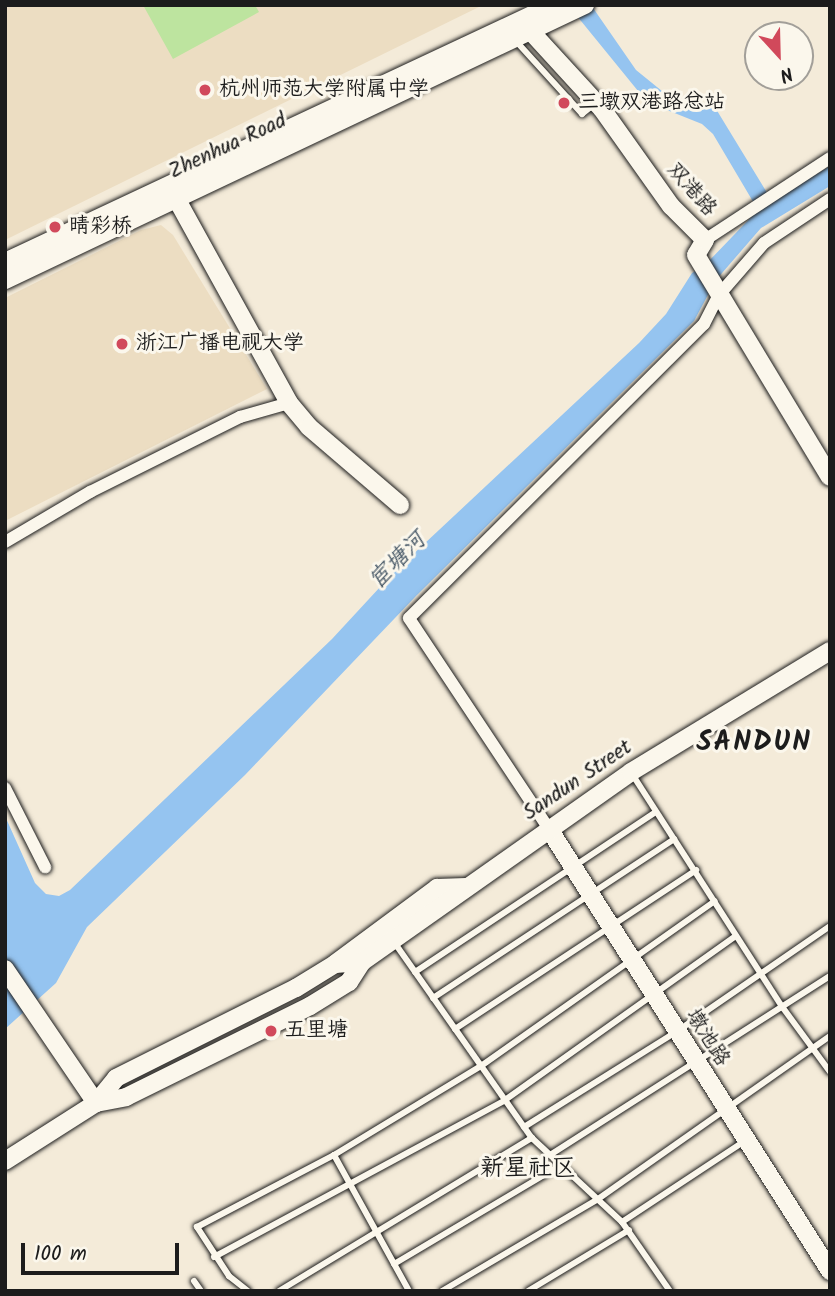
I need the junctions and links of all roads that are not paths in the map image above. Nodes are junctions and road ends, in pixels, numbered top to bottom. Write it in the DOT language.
graph roads {
  1 [pos="584,5"];
  2 [pos="559,10"];
  3 [pos="526,26"];
  4 [pos="513,39"];
  5 [pos="596,103"];
  6 [pos="830,158"];
  7 [pos="172,190"];
  8 [pos="830,199"];
  9 [pos="701,247"];
  10 [pos="5,262"];
  11 [pos="5,279"];
  12 [pos="717,296"];
  13 [pos="289,403"];
  14 [pos="830,477"];
  15 [pos="400,505"];
  16 [pos="5,542"];
  17 [pos="830,651"];
  18 [pos="631,772"];
  19 [pos="5,788"];
  20 [pos="656,812"];
  21 [pos="549,829"];
  22 [pos="674,839"];
  23 [pos="45,867"];
  24 [pos="572,867"];
  25 [pos="696,870"];
  26 [pos="466,887"];
  27 [pos="590,895"];
  28 [pos="715,901"];
  29 [pos="609,926"];
  30 [pos="830,926"];
  31 [pos="736,936"];
  32 [pos="394,941"];
  33 [pos="631,961"];
  34 [pos="362,962"];
  35 [pos="335,964"];
  36 [pos="5,969"];
  37 [pos="415,972"];
  38 [pos="760,974"];
  39 [pos="830,976"];
  40 [pos="652,994"];
  41 [pos="433,998"];
  42 [pos="783,1008"];
  43 [pos="455,1029"];
  44 [pos="676,1032"];
  45 [pos="830,1036"];
  46 [pos="811,1049"];
  47 [pos="697,1065"];
  48 [pos="481,1066"];
  49 [pos="830,1072"];
  50 [pos="505,1100"];
  51 [pos="96,1103"];
  52 [pos="724,1109"];
  53 [pos="524,1127"];
  54 [pos="532,1138"];
  55 [pos="745,1142"];
  56 [pos="550,1154"];
  57 [pos="334,1155"];
  58 [pos="5,1161"];
  59 [pos="561,1165"];
  60 [pos="352,1186"];
  61 [pos="598,1199"];
  62 [pos="622,1222"];
  63 [pos="629,1230"];
  64 [pos="376,1231"];
  65 [pos="214,1257"];
  66 [pos="394,1264"];
  67 [pos="830,1271"];
  68 [pos="194,1281"];
  69 [pos="201,1291"];
  70 [pos="248,1291"];
  71 [pos="279,1291"];
  72 [pos="409,1291"];
  73 [pos="442,1291"];
  74 [pos="528,1291"];
  75 [pos="670,1291"];
  1 -- 2 [label="street, Zhenhua Road"];
  2 -- 3 [label="street, Zhenhua Road"];
  3 -- 4 [label="street, Zhenhua Road"];
  3 -- 5 [label="street, 双港路"];
  3 -- 7 [label="street, Zhenhua Road"];
  4 -- 5 [label="lane"];
  4 -- 7 [label="street, Zhenhua Road"];
  5 -- 9 [label="street, 双港路"];
  6 -- 9 [label="street"];
  7 -- 10 [label="street, Zhenhua Road"];
  7 -- 11 [label="street, Zhenhua Road"];
  7 -- 13 [label="street"];
  8 -- 12 [label="street"];
  9 -- 12 [label="street, 双港路"];
  12 -- 14 [label="street, 双港路"];
  12 -- 21 [label="street"];
  13 -- 15 [label="street"];
  13 -- 16 [label="street"];
  17 -- 18 [label="street, Sandun Street"];
  18 -- 20 [label="lane"];
  18 -- 21 [label="street, Sandun Street"];
  19 -- 23 [label="street"];
  20 -- 22 [label="lane"];
  20 -- 24 [label="lane"];
  21 -- 24 [label="street, 墩池路"];
  21 -- 26 [label="street, Sandun Street"];
  22 -- 25 [label="lane"];
  22 -- 27 [label="lane"];
  24 -- 27 [label="street, 墩池路"];
  24 -- 37 [label="lane"];
  25 -- 28 [label="lane"];
  25 -- 29 [label="lane"];
  26 -- 32 [label="street, Sandun Street"];
  26 -- 35 [label="street"];
  27 -- 29 [label="street, 墩池路"];
  27 -- 41 [label="lane"];
  28 -- 31 [label="lane"];
  28 -- 33 [label="lane"];
  29 -- 33 [label="street, 墩池路"];
  29 -- 43 [label="lane"];
  30 -- 38 [label="lane"];
  31 -- 38 [label="lane"];
  31 -- 40 [label="lane"];
  32 -- 34 [label="street, Sandun Street"];
  32 -- 37 [label="lane"];
  33 -- 40 [label="street, 墩池路"];
  33 -- 48 [label="lane"];
  34 -- 35 [label="street, Sandun Street"];
  34 -- 51 [label="street, Sandun Street"];
  35 -- 51 [label="street, Sandun Street"];
  36 -- 51 [label="street"];
  37 -- 41 [label="lane"];
  38 -- 42 [label="lane"];
  38 -- 44 [label="lane"];
  39 -- 42 [label="lane"];
  40 -- 44 [label="street, 墩池路"];
  40 -- 50 [label="lane"];
  41 -- 43 [label="lane"];
  42 -- 46 [label="lane"];
  42 -- 47 [label="lane"];
  43 -- 48 [label="lane"];
  44 -- 47 [label="street, 墩池路"];
  44 -- 53 [label="lane"];
  45 -- 46 [label="lane"];
  46 -- 49 [label="lane"];
  46 -- 52 [label="lane"];
  47 -- 52 [label="street, 墩池路"];
  47 -- 56 [label="lane"];
  48 -- 50 [label="lane"];
  48 -- 57 [label="lane"];
  50 -- 53 [label="lane"];
  50 -- 60 [label="lane"];
  51 -- 58 [label="street, Sandun Street"];
  52 -- 55 [label="street, 墩池路"];
  52 -- 61 [label="lane"];
  53 -- 54 [label="lane"];
  54 -- 56 [label="lane"];
  54 -- 64 [label="lane"];
  55 -- 62 [label="lane"];
  55 -- 67 [label="street, 墩池路"];
  56 -- 59 [label="lane"];
  57 -- 60 [label="lane"];
  57 -- 65 [label="lane"];
  59 -- 61 [label="lane"];
  59 -- 66 [label="lane"];
  60 -- 64 [label="lane"];
  60 -- 65 [label="lane"];
  61 -- 62 [label="lane"];
  61 -- 73 [label="lane"];
  62 -- 63 [label="lane"];
  63 -- 74 [label="lane"];
  63 -- 75 [label="lane"];
  64 -- 66 [label="lane"];
  64 -- 71 [label="lane"];
  65 -- 70 [label="lane"];
  66 -- 72 [label="lane"];
  68 -- 69 [label="lane"];
}
